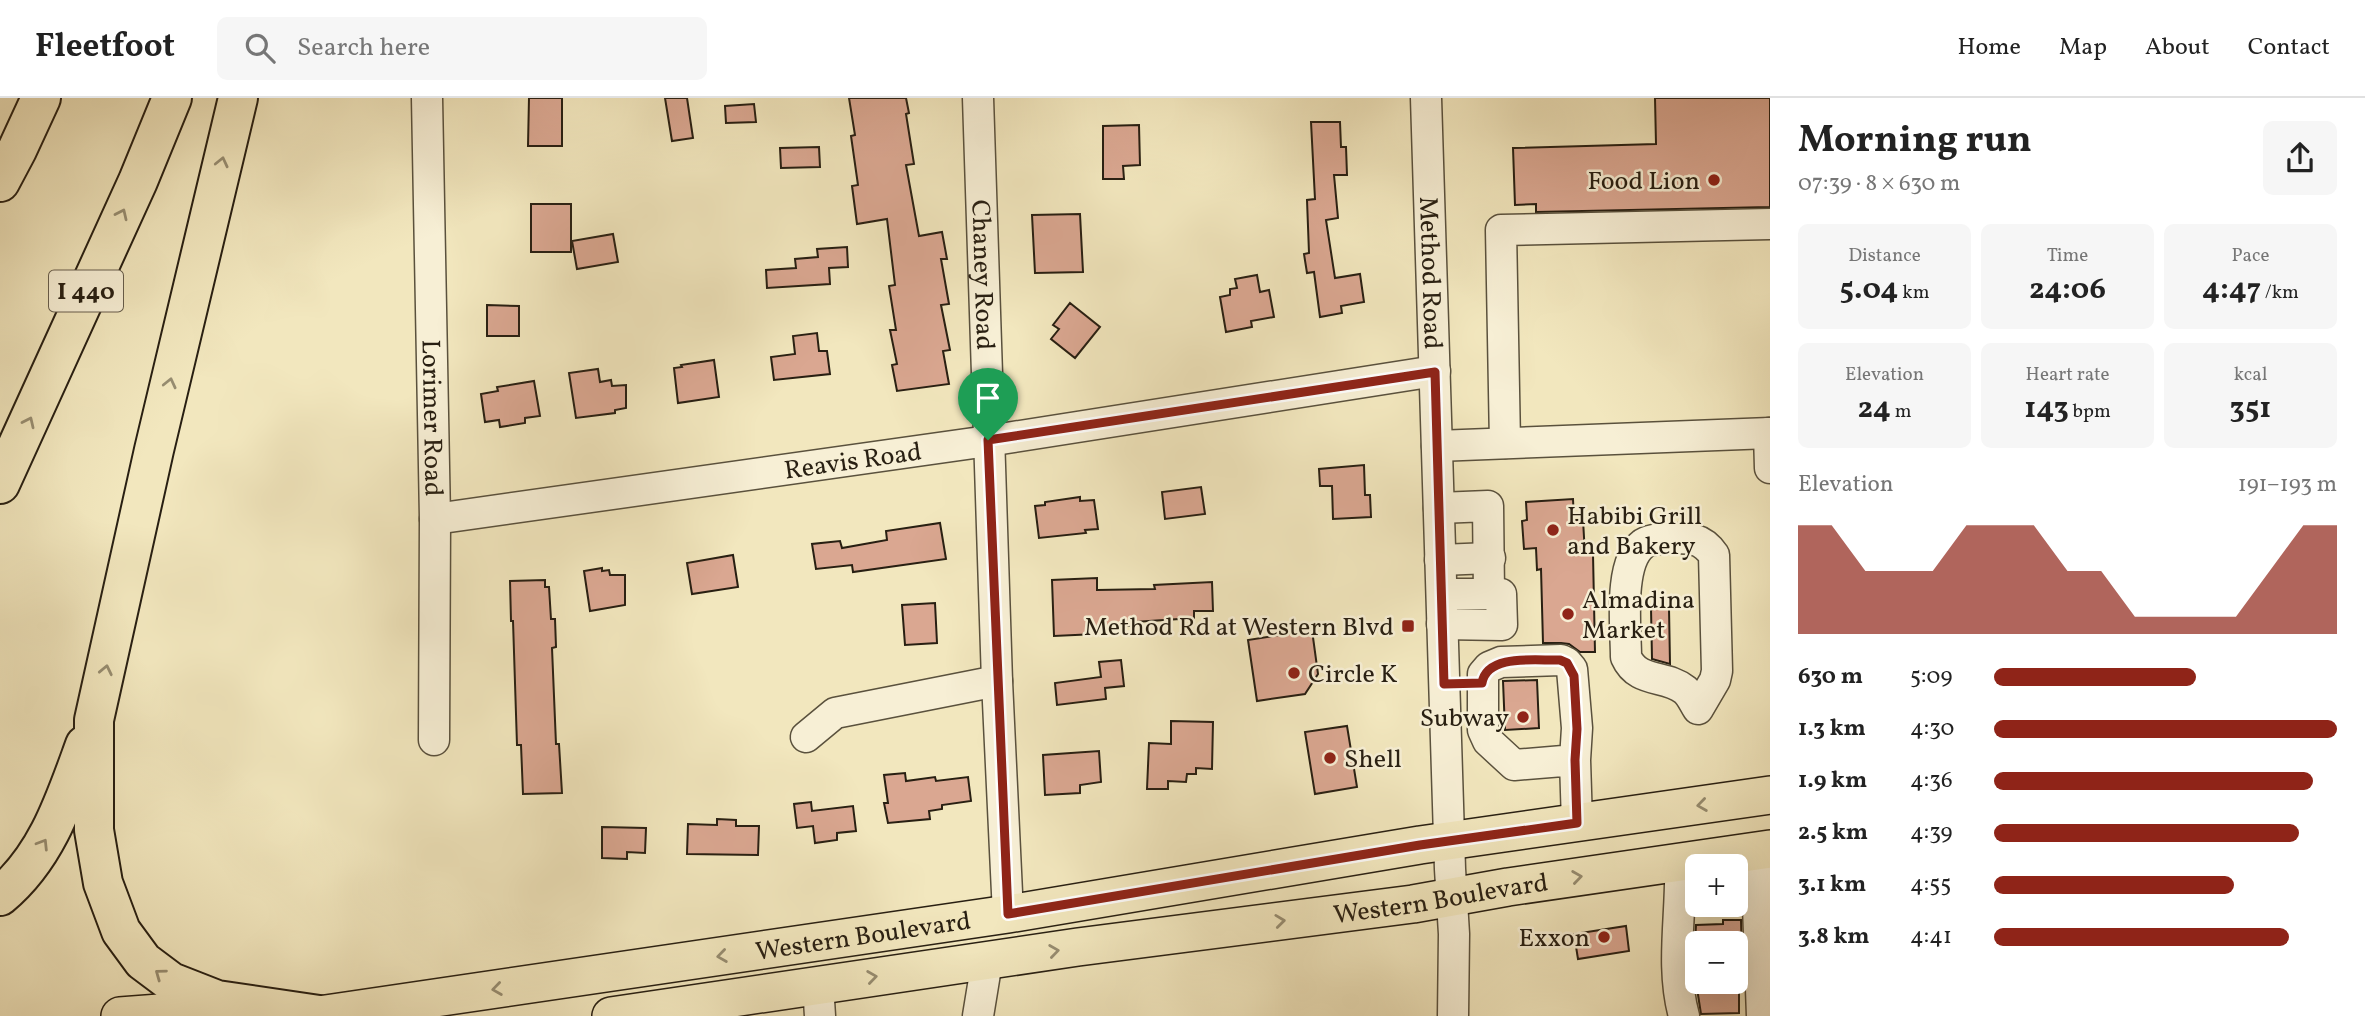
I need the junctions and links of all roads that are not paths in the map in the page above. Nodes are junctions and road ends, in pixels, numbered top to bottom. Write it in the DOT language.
graph roads {
  1 [pos="41,98"];
  2 [pos="172,98"];
  3 [pos="238,98"];
  4 [pos="427,98"];
  5 [pos="978,98"];
  6 [pos="1426,98"];
  7 [pos="0,182"];
  8 [pos="1770,224"];
  9 [pos="1435,372"];
  10 [pos="1769,433"];
  11 [pos="988,440"];
  12 [pos="1505,443"];
  13 [pos="1437,446"];
  14 [pos="1770,468"];
  15 [pos="0,484"];
  16 [pos="1438,508"];
  17 [pos="435,519"];
  18 [pos="1695,538"];
  19 [pos="1490,558"];
  20 [pos="1440,560"];
  21 [pos="1489,593"];
  22 [pos="1442,594"];
  23 [pos="1443,624"];
  24 [pos="997,681"];
  25 [pos="1482,683"];
  26 [pos="1444,684"];
  27 [pos="94,720"];
  28 [pos="1483,730"];
  29 [pos="1446,732"];
  30 [pos="806,737"];
  31 [pos="434,740"];
  32 [pos="1575,760"];
  33 [pos="1770,795"];
  34 [pos="1577,823"];
  35 [pos="1763,850"];
  36 [pos="1680,862"];
  37 [pos="1450,869"];
  38 [pos="0,896"];
  39 [pos="1008,914"];
  40 [pos="986,961"];
  41 [pos="819,1000"];
  42 [pos="319,1015"];
  43 [pos="120,1016"];
  44 [pos="611,1016"];
  45 [pos="978,1016"];
  46 [pos="1452,1016"];
  47 [pos="1684,1016"];
  48 [pos="1762,1016"];
  1 -- 7 [label="highway"];
  15 -- 2 [label="highway, I 440, one-way"];
  27 -- 3 [label="highway, one-way"];
  4 -- 17 [label="street, Lorimer Road"];
  5 -- 11 [label="street, Chaney Road"];
  6 -- 9 [label="street, Method Road"];
  8 -- 12 [label="street"];
  9 -- 11 [label="street, Reavis Road"];
  9 -- 13 [label="street, Method Road"];
  10 -- 12 [label="street"];
  10 -- 14 [label="street"];
  11 -- 17 [label="street, Reavis Road"];
  11 -- 24 [label="street, Chaney Road"];
  12 -- 13 [label="street"];
  13 -- 16 [label="street, Method Road"];
  16 -- 19 [label="street"];
  16 -- 20 [label="street, Method Road"];
  17 -- 31 [label="street, Lorimer Road"];
  18 -- 18 [label="street"];
  19 -- 20 [label="street"];
  19 -- 21 [label="street"];
  20 -- 22 [label="street, Method Road"];
  21 -- 22 [label="street"];
  21 -- 23 [label="street"];
  22 -- 23 [label="street, Method Road"];
  23 -- 26 [label="street, Method Road"];
  24 -- 30 [label="street"];
  24 -- 39 [label="street, Chaney Road"];
  25 -- 26 [label="street"];
  25 -- 28 [label="street"];
  25 -- 32 [label="street"];
  26 -- 29 [label="street, Method Road"];
  38 -- 27 [label="highway, one-way"];
  42 -- 27 [label="highway, one-way"];
  28 -- 29 [label="street"];
  28 -- 32 [label="street"];
  29 -- 37 [label="street, Method Road"];
  32 -- 34 [label="street"];
  33 -- 34 [label="main road, Western Boulevard, one-way"];
  34 -- 37 [label="main road, Western Boulevard"];
  35 -- 36 [label="main road, Western Boulevard"];
  35 -- 48 [label="street"];
  37 -- 36 [label="main road, Western Boulevard, one-way"];
  36 -- 47 [label="street"];
  37 -- 39 [label="main road, Western Boulevard"];
  40 -- 37 [label="main road, Western Boulevard, one-way"];
  37 -- 46 [label="street, Method Road"];
  39 -- 42 [label="main road, Western Boulevard, one-way"];
  41 -- 40 [label="main road, Western Boulevard, one-way"];
  40 -- 45 [label="street"];
  41 -- 44 [label="main road, Western Boulevard"];
  42 -- 43 [label="main road, Western Boulevard"];
}
